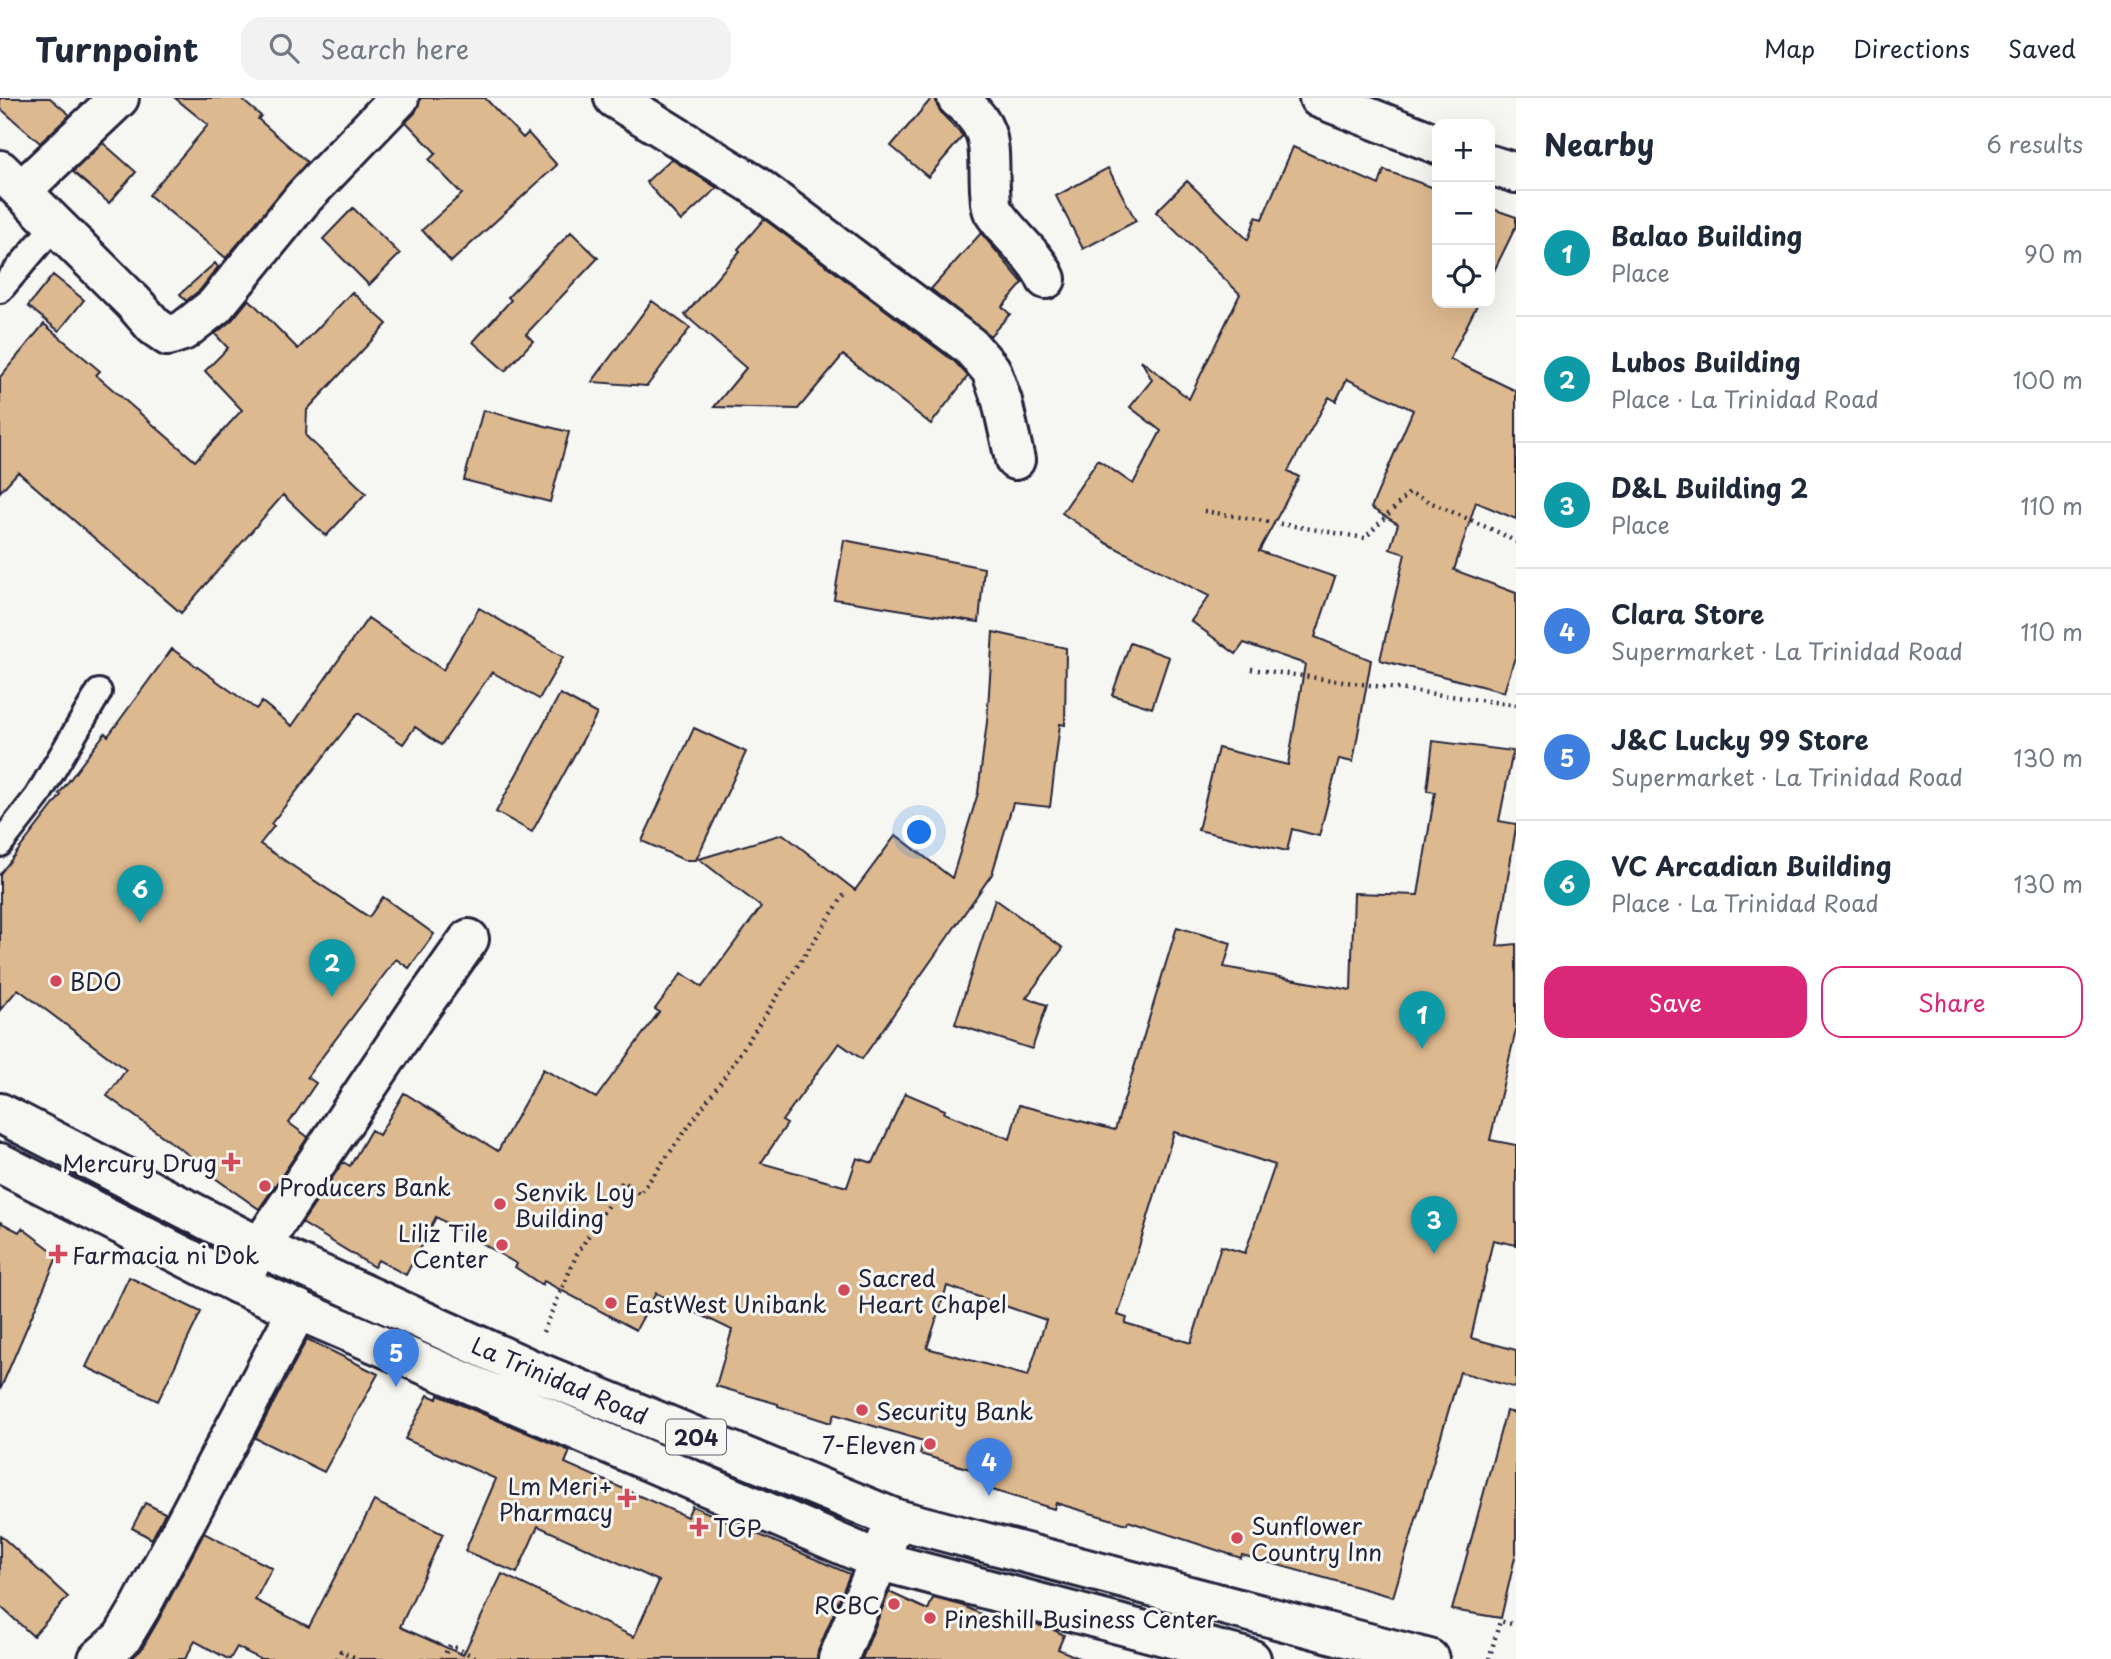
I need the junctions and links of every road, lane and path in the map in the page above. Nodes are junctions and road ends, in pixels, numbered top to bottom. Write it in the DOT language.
graph roads {
  1 [pos="120,98"];
  2 [pos="398,98"];
  3 [pos="614,98"];
  4 [pos="957,98"];
  5 [pos="1319,98"];
  6 [pos="1432,142"];
  7 [pos="1495,167"];
  8 [pos="1516,173"];
  9 [pos="11,180"];
  10 [pos="54,226"];
  11 [pos="1046,279"];
  12 [pos="0,290"];
  13 [pos="1015,460"];
  14 [pos="1204,511"];
  15 [pos="1516,542"];
  16 [pos="1251,669"];
  17 [pos="99,692"];
  18 [pos="1516,705"];
  19 [pos="3,834"];
  20 [pos="846,892"];
  21 [pos="469,939"];
  22 [pos="0,1113"];
  23 [pos="0,1163"];
  24 [pos="151,1191"];
  25 [pos="128,1228"];
  26 [pos="260,1247"];
  27 [pos="239,1284"];
  28 [pos="298,1309"];
  29 [pos="527,1368"];
  30 [pos="896,1519"];
  31 [pos="880,1561"];
  32 [pos="1516,1625"];
  33 [pos="98,1659"];
  34 [pos="337,1659"];
  35 [pos="358,1659"];
  36 [pos="442,1659"];
  37 [pos="479,1659"];
  38 [pos="838,1659"];
  39 [pos="1251,1659"];
  40 [pos="1429,1659"];
  41 [pos="1489,1659"];
  1 -- 9 [label="main road"];
  2 -- 10 [label="main road"];
  3 -- 13 [label="main road"];
  4 -- 11 [label="main road"];
  5 -- 6 [label="main road"];
  7 -- 8 [label="main road"];
  9 -- 10 [label="main road"];
  10 -- 12 [label="lane"];
  14 -- 15 [label="path"];
  16 -- 18 [label="path"];
  17 -- 19 [label="lane"];
  20 -- 29 [label="path"];
  21 -- 26 [label="main road"];
  22 -- 24 [label="main road, La Trinidad Road / 204"];
  23 -- 25 [label="main road, La Trinidad Road / 204"];
  24 -- 25 [label="main road"];
  24 -- 26 [label="main road, La Trinidad Road / 204"];
  25 -- 27 [label="main road, La Trinidad Road / 204"];
  26 -- 27 [label="main road"];
  26 -- 29 [label="main road, La Trinidad Road / 204"];
  27 -- 28 [label="main road, La Trinidad Road / 204"];
  28 -- 31 [label="main road, La Trinidad Road / 204"];
  28 -- 33 [label="main road"];
  29 -- 30 [label="main road, La Trinidad Road / 204"];
  30 -- 31 [label="main road"];
  30 -- 40 [label="main road, La Trinidad Road / 204"];
  31 -- 38 [label="main road"];
  31 -- 39 [label="main road, La Trinidad Road / 204"];
  32 -- 41 [label="path"];
  34 -- 35 [label="path"];
  36 -- 37 [label="path"];
}
